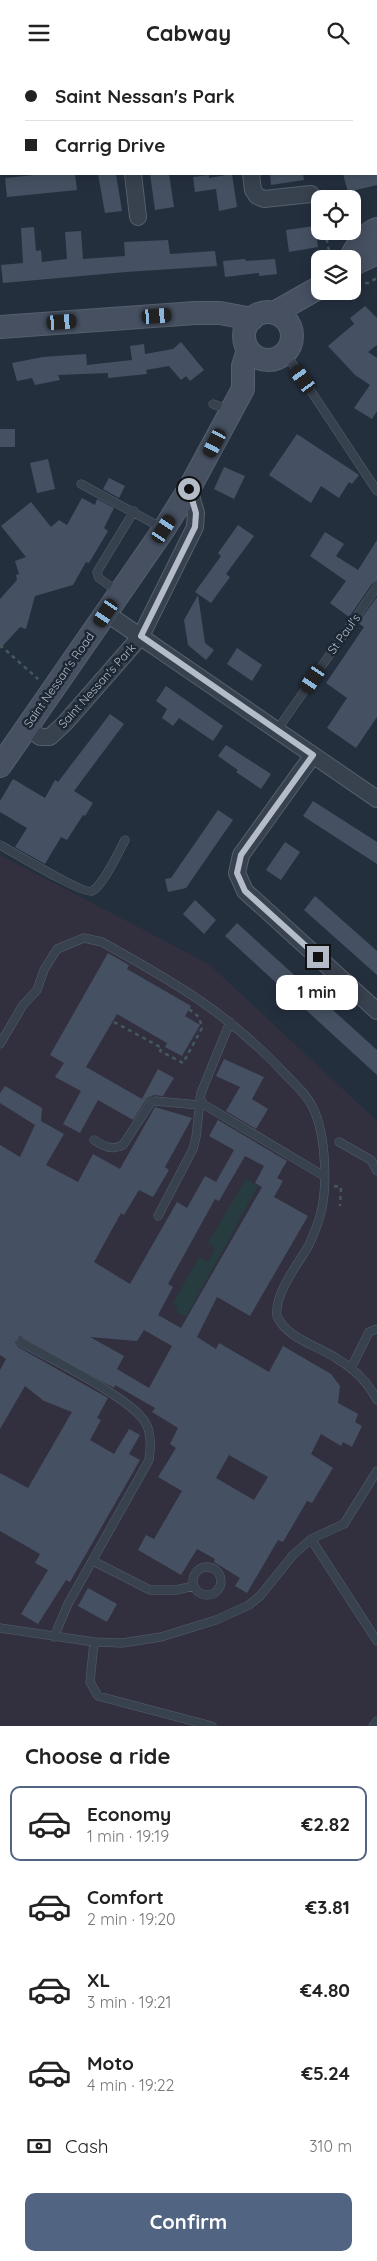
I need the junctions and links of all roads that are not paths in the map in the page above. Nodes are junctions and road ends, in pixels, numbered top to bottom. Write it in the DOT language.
graph roads {
  1 [pos="133,175"];
  2 [pos="250,175"];
  3 [pos="311,194"];
  4 [pos="138,217"];
  5 [pos="377,229"];
  6 [pos="355,250"];
  7 [pos="377,251"];
  8 [pos="361,261"];
  9 [pos="0,327"];
  10 [pos="255,329"];
  11 [pos="292,331"];
  12 [pos="276,358"];
  13 [pos="243,389"];
  14 [pos="81,484"];
  15 [pos="189,489"];
  16 [pos="377,491"];
  17 [pos="134,511"];
  18 [pos="164,529"];
  19 [pos="377,587"];
  20 [pos="120,593"];
  21 [pos="106,613"];
  22 [pos="141,636"];
  23 [pos="26,726"];
  24 [pos="277,730"];
  25 [pos="313,755"];
  26 [pos="0,767"];
  27 [pos="374,794"];
  28 [pos="125,839"];
  29 [pos="0,845"];
  30 [pos="377,1011"];
  31 [pos="230,1022"];
  32 [pos="0,1045"];
  33 [pos="199,1102"];
  34 [pos="94,1140"];
  35 [pos="339,1141"];
  36 [pos="377,1171"];
  37 [pos="324,1180"];
  38 [pos="158,1216"];
  39 [pos="377,1329"];
  40 [pos="21,1342"];
  41 [pos="350,1368"];
  42 [pos="377,1400"];
  43 [pos="377,1471"];
  44 [pos="310,1539"];
  45 [pos="93,1561"];
  46 [pos="194,1586"];
  47 [pos="0,1628"];
  48 [pos="54,1637"];
  49 [pos="94,1641"];
  50 [pos="377,1641"];
  51 [pos="377,1721"];
  52 [pos="212,1726"];
  53 [pos="373,1726"];
  1 -- 4 [label="street"];
  2 -- 3 [label="street"];
  5 -- 6 [label="main road"];
  7 -- 8 [label="main road"];
  9 -- 10 [label="main road"];
  10 -- 11 [label="main road"];
  10 -- 11 [label="main road"];
  10 -- 12 [label="main road"];
  10 -- 13 [label="main road, Saint Nessan's Road"];
  11 -- 12 [label="main road"];
  12 -- 13 [label="main road, Saint Nessan's Road"];
  12 -- 16 [label="lane"];
  13 -- 15 [label="main road, Saint Nessan's Road"];
  14 -- 17 [label="lane"];
  15 -- 18 [label="main road, Saint Nessan's Road"];
  15 -- 22 [label="street, Saint Nessan's Park"];
  17 -- 18 [label="lane"];
  17 -- 20 [label="lane"];
  18 -- 20 [label="main road, Saint Nessan's Road"];
  19 -- 24 [label="lane, St Paul's"];
  20 -- 21 [label="main road, Saint Nessan's Road"];
  21 -- 22 [label="street, Saint Nessan's Park"];
  21 -- 23 [label="main road, Saint Nessan's Road"];
  22 -- 23 [label="street, Saint Nessan's Park"];
  22 -- 24 [label="street, Saint Nessan's Park"];
  23 -- 26 [label="main road, Saint Nessan's Road"];
  24 -- 25 [label="street, Saint Nessan's Park"];
  25 -- 27 [label="street, Saint Nessan's Park"];
  25 -- 30 [label="street"];
  28 -- 29 [label="lane"];
  31 -- 32 [label="lane"];
  31 -- 33 [label="lane"];
  31 -- 37 [label="lane"];
  33 -- 34 [label="lane"];
  33 -- 37 [label="lane"];
  33 -- 38 [label="lane"];
  35 -- 36 [label="lane"];
  37 -- 41 [label="lane"];
  39 -- 41 [label="lane"];
  40 -- 45 [label="lane"];
  41 -- 42 [label="lane"];
  43 -- 44 [label="lane"];
  44 -- 49 [label="lane"];
  44 -- 50 [label="lane"];
  45 -- 46 [label="lane"];
  45 -- 48 [label="lane"];
  47 -- 48 [label="lane"];
  48 -- 49 [label="lane"];
  49 -- 52 [label="lane"];
  51 -- 53 [label="lane"];
}
